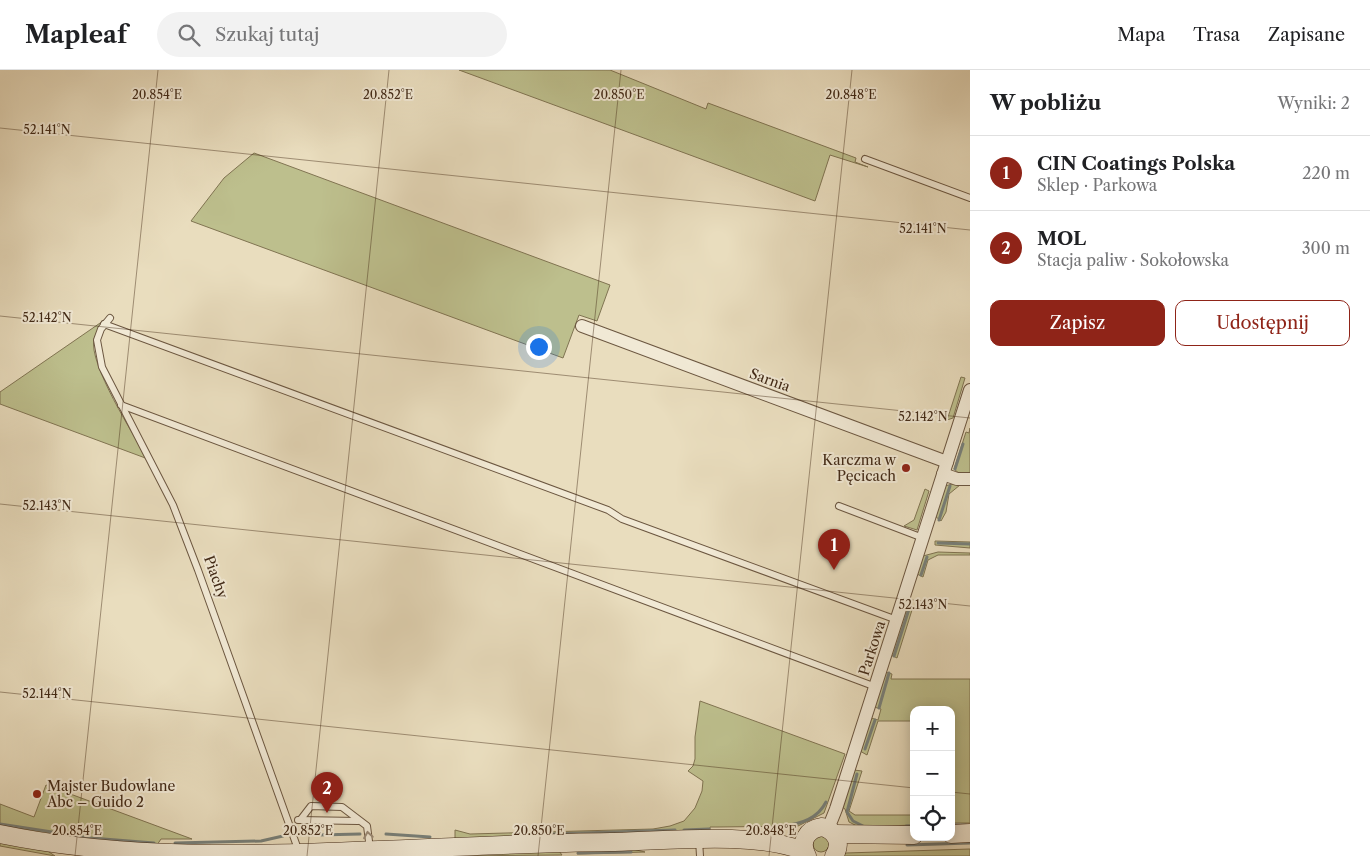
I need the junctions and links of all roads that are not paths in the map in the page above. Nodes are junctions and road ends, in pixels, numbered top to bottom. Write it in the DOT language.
graph roads {
  1 [pos="865,159"];
  2 [pos="970,198"];
  3 [pos="110,318"];
  4 [pos="104,324"];
  5 [pos="582,326"];
  6 [pos="970,390"];
  7 [pos="121,405"];
  8 [pos="945,468"];
  9 [pos="970,480"];
  10 [pos="839,506"];
  11 [pos="923,538"];
  12 [pos="896,620"];
  13 [pos="876,687"];
  14 [pos="300,819"];
  15 [pos="361,821"];
  16 [pos="291,824"];
  17 [pos="970,833"];
  18 [pos="0,834"];
  19 [pos="955,834"];
  20 [pos="910,835"];
  21 [pos="834,842"];
  22 [pos="807,847"];
  23 [pos="700,848"];
  24 [pos="370,850"];
  25 [pos="66,851"];
  26 [pos="264,855"];
  27 [pos="300,855"];
  1 -- 2 [label="lane"];
  3 -- 4 [label="lane"];
  4 -- 7 [label="lane, Piachy"];
  4 -- 12 [label="lane"];
  5 -- 8 [label="street, Sarnia"];
  6 -- 8 [label="street, Parkowa"];
  7 -- 13 [label="lane"];
  7 -- 16 [label="lane, Piachy"];
  8 -- 9 [label="street, Sarnia"];
  8 -- 11 [label="street, Parkowa"];
  10 -- 11 [label="lane"];
  11 -- 12 [label="street, Parkowa"];
  12 -- 13 [label="street, Parkowa"];
  13 -- 21 [label="street, Parkowa"];
  14 -- 15 [label="lane"];
  14 -- 15 [label="lane"];
  14 -- 16 [label="lane"];
  24 -- 15 [label="lane, one-way"];
  16 -- 27 [label="lane, Piachy"];
  17 -- 19 [label="street"];
  18 -- 25 [label="street"];
  20 -- 21 [label="street"];
  21 -- 22 [label="street"];
  22 -- 23 [label="street"];
  23 -- 24 [label="street"];
  24 -- 27 [label="street"];
  25 -- 26 [label="street"];
  26 -- 27 [label="street"];
}
